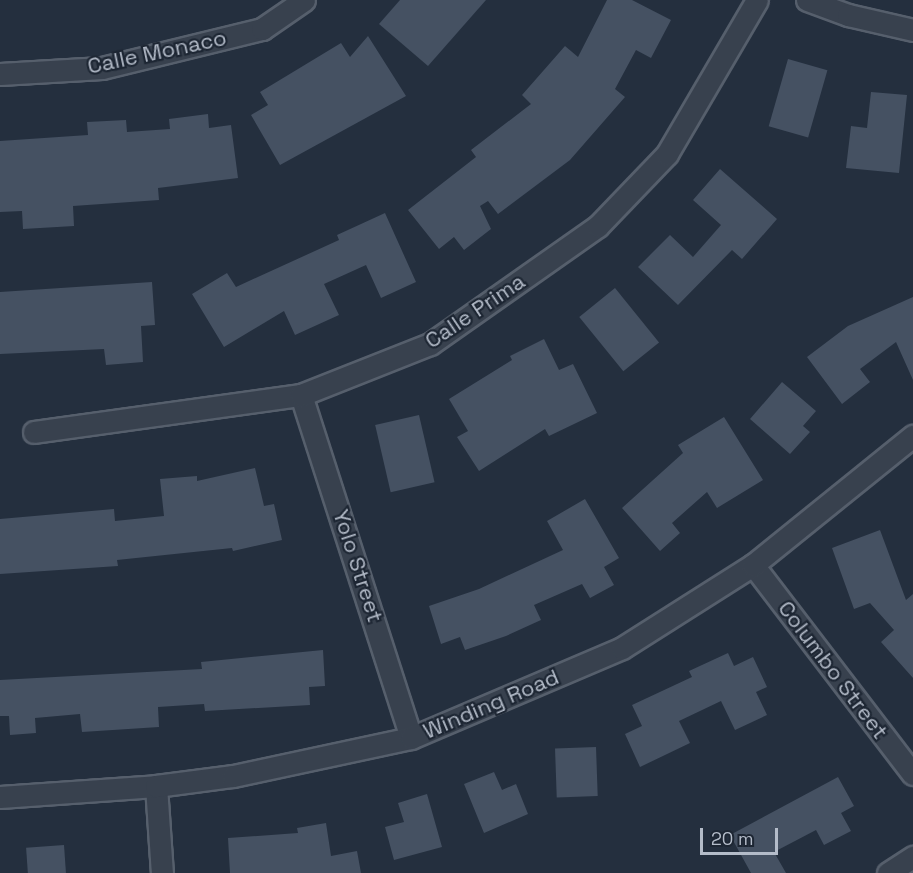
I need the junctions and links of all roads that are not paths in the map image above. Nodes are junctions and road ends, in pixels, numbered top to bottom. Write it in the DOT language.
graph roads {
  1 [pos="304,0"];
  2 [pos="757,0"];
  3 [pos="807,0"];
  4 [pos="913,30"];
  5 [pos="0,74"];
  6 [pos="301,395"];
  7 [pos="34,432"];
  8 [pos="913,436"];
  9 [pos="753,565"];
  10 [pos="411,738"];
  11 [pos="913,774"];
  12 [pos="156,786"];
  13 [pos="0,796"];
  14 [pos="913,857"];
  15 [pos="162,873"];
  16 [pos="888,873"];
  1 -- 5 [label="street, Calle Monaco"];
  2 -- 6 [label="street, Calle Prima"];
  3 -- 4 [label="street"];
  6 -- 7 [label="street, Calle Prima"];
  6 -- 10 [label="street, Yolo Street"];
  8 -- 9 [label="street, Winding Road"];
  9 -- 10 [label="street, Winding Road"];
  9 -- 11 [label="street, Columbo Street"];
  10 -- 12 [label="street, Winding Road"];
  12 -- 13 [label="street, Winding Road"];
  12 -- 15 [label="street"];
  14 -- 16 [label="street"];
}
